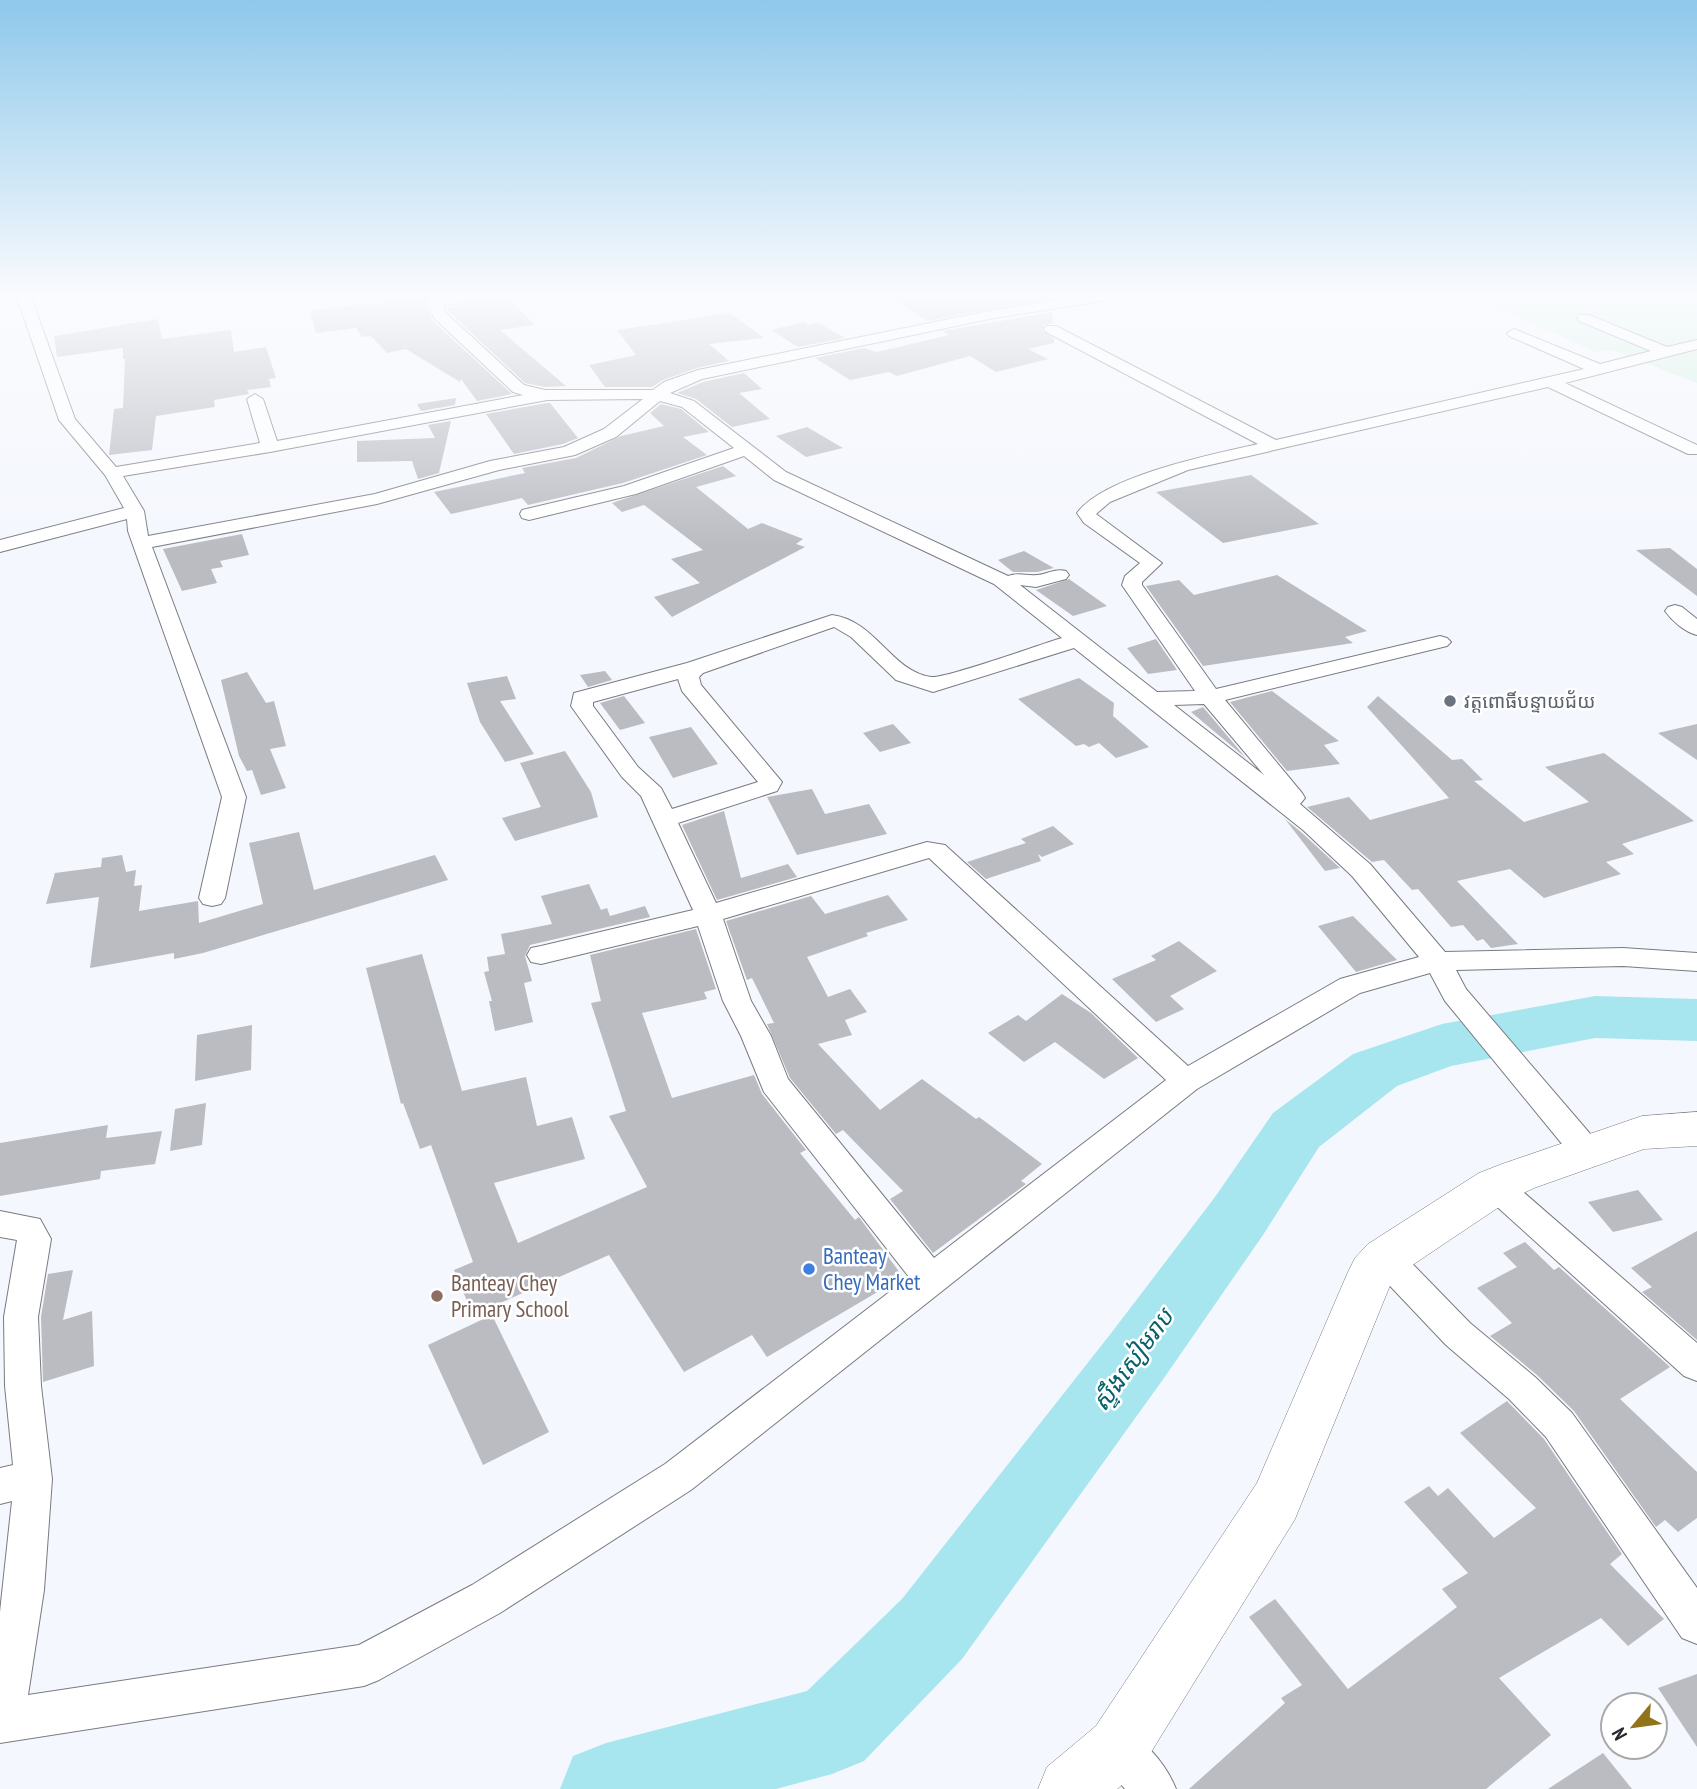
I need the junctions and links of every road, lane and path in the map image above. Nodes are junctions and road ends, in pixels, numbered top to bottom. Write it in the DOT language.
graph roads {
  1 [pos="53,380"];
  2 [pos="510,380"];
  3 [pos="683,380"];
  4 [pos="1149,380"];
  5 [pos="1556,380"];
  6 [pos="1550,382"];
  7 [pos="620,393"];
  8 [pos="652,395"];
  9 [pos="545,396"];
  10 [pos="255,399"];
  11 [pos="1274,446"];
  12 [pos="270,447"];
  13 [pos="746,450"];
  14 [pos="1694,450"];
  15 [pos="112,473"];
  16 [pos="529,514"];
  17 [pos="135,524"];
  18 [pos="0,546"];
  19 [pos="1059,575"];
  20 [pos="1005,583"];
  21 [pos="1675,611"];
  22 [pos="1697,629"];
  23 [pos="1077,640"];
  24 [pos="1440,642"];
  25 [pos="695,668"];
  26 [pos="1210,697"];
  27 [pos="1154,699"];
  28 [pos="665,819"];
  29 [pos="1312,825"];
  30 [pos="212,898"];
  31 [pos="708,915"];
  32 [pos="541,955"];
  33 [pos="1438,961"];
  34 [pos="1697,962"];
  35 [pos="1186,1081"];
  36 [pos="1697,1129"];
  37 [pos="1587,1152"];
  38 [pos="1495,1186"];
  39 [pos="0,1224"];
  40 [pos="1385,1258"];
  41 [pos="931,1279"];
  42 [pos="1697,1365"];
  43 [pos="17,1482"];
  44 [pos="1697,1623"];
  45 [pos="2,1721"];
  46 [pos="1118,1748"];
  47 [pos="1069,1789"];
  48 [pos="1154,1789"];
  1 -- 15 [label="street"];
  2 -- 9 [label="street"];
  3 -- 8 [label="street"];
  4 -- 11 [label="street"];
  5 -- 6 [label="street"];
  6 -- 11 [label="street"];
  6 -- 14 [label="street"];
  7 -- 8 [label="street"];
  7 -- 9 [label="street"];
  8 -- 13 [label="street"];
  8 -- 17 [label="street"];
  9 -- 12 [label="street"];
  10 -- 12 [label="street"];
  11 -- 26 [label="street"];
  12 -- 15 [label="street"];
  13 -- 16 [label="street"];
  13 -- 20 [label="street"];
  15 -- 17 [label="street"];
  17 -- 18 [label="street"];
  17 -- 30 [label="street"];
  19 -- 20 [label="street"];
  20 -- 23 [label="street"];
  21 -- 22 [label="street"];
  23 -- 25 [label="street"];
  23 -- 27 [label="street"];
  24 -- 26 [label="street"];
  25 -- 28 [label="street"];
  25 -- 28 [label="street"];
  26 -- 27 [label="street"];
  26 -- 29 [label="street"];
  27 -- 29 [label="street"];
  28 -- 31 [label="street"];
  29 -- 33 [label="street"];
  31 -- 32 [label="street"];
  31 -- 35 [label="street"];
  31 -- 41 [label="street"];
  33 -- 34 [label="street"];
  33 -- 35 [label="street"];
  33 -- 37 [label="street"];
  35 -- 41 [label="street"];
  36 -- 37 [label="street"];
  37 -- 38 [label="street"];
  38 -- 40 [label="street"];
  38 -- 42 [label="street"];
  39 -- 43 [label="street"];
  40 -- 44 [label="street"];
  40 -- 46 [label="street"];
  41 -- 45 [label="street"];
  43 -- 45 [label="street"];
  46 -- 47 [label="street"];
  46 -- 48 [label="street"];
}
